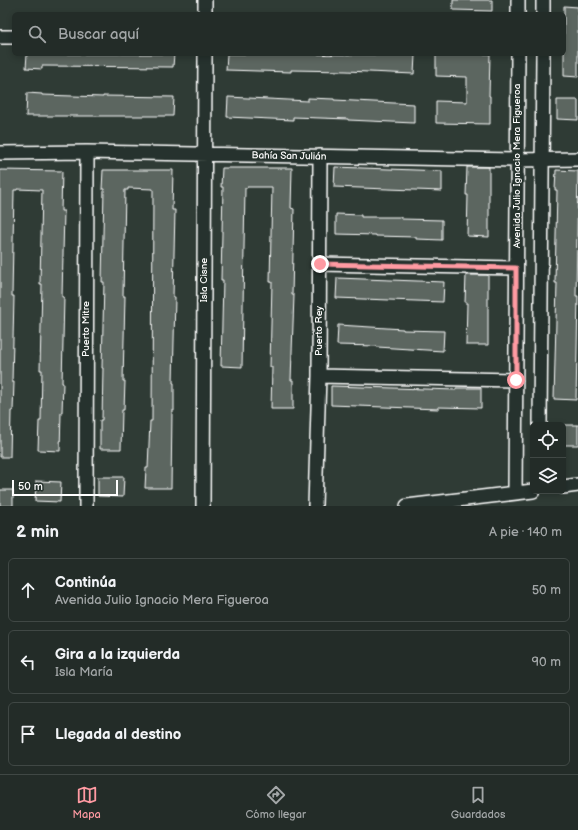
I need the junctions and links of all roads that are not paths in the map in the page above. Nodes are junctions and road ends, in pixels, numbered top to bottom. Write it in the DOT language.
graph roads {
  1 [pos="205,0"];
  2 [pos="518,0"];
  3 [pos="543,0"];
  4 [pos="205,12"];
  5 [pos="518,12"];
  6 [pos="543,12"];
  7 [pos="0,37"];
  8 [pos="12,37"];
  9 [pos="205,56"];
  10 [pos="518,56"];
  11 [pos="543,56"];
  12 [pos="87,152"];
  13 [pos="0,153"];
  14 [pos="204,154"];
  15 [pos="320,156"];
  16 [pos="543,159"];
  17 [pos="578,159"];
  18 [pos="516,160"];
  19 [pos="320,264"];
  20 [pos="516,268"];
  21 [pos="319,376"];
  22 [pos="516,380"];
  23 [pos="540,422"];
  24 [pos="578,485"];
  25 [pos="566,487"];
  26 [pos="530,491"];
  27 [pos="515,493"];
  28 [pos="86,506"];
  29 [pos="203,506"];
  30 [pos="315,506"];
  31 [pos="407,506"];
  1 -- 4 [label="street"];
  2 -- 5 [label="street"];
  3 -- 6 [label="street"];
  7 -- 8 [label="street"];
  9 -- 14 [label="street, Isla Cisne"];
  10 -- 18 [label="street, Avenida Julio Ignacio Mera Figueroa"];
  11 -- 16 [label="street"];
  12 -- 13 [label="street, Bahía San Julián"];
  12 -- 14 [label="street, Bahía San Julián"];
  12 -- 28 [label="street, Puerto Mitre"];
  14 -- 15 [label="street, Bahía San Julián"];
  14 -- 29 [label="street, Isla Cisne"];
  15 -- 18 [label="street, Bahía San Julián"];
  15 -- 19 [label="street, Puerto Rey"];
  16 -- 17 [label="street, Bahía San Julián"];
  16 -- 18 [label="street, Bahía San Julián"];
  16 -- 23 [label="street"];
  18 -- 20 [label="street, Avenida Julio Ignacio Mera Figueroa"];
  19 -- 20 [label="street"];
  19 -- 21 [label="street, Puerto Rey"];
  20 -- 22 [label="street, Avenida Julio Ignacio Mera Figueroa"];
  21 -- 22 [label="street"];
  21 -- 30 [label="street, Puerto Rey"];
  22 -- 27 [label="street, Avenida Julio Ignacio Mera Figueroa"];
  24 -- 25 [label="street"];
  26 -- 27 [label="street"];
  27 -- 31 [label="street"];
}
